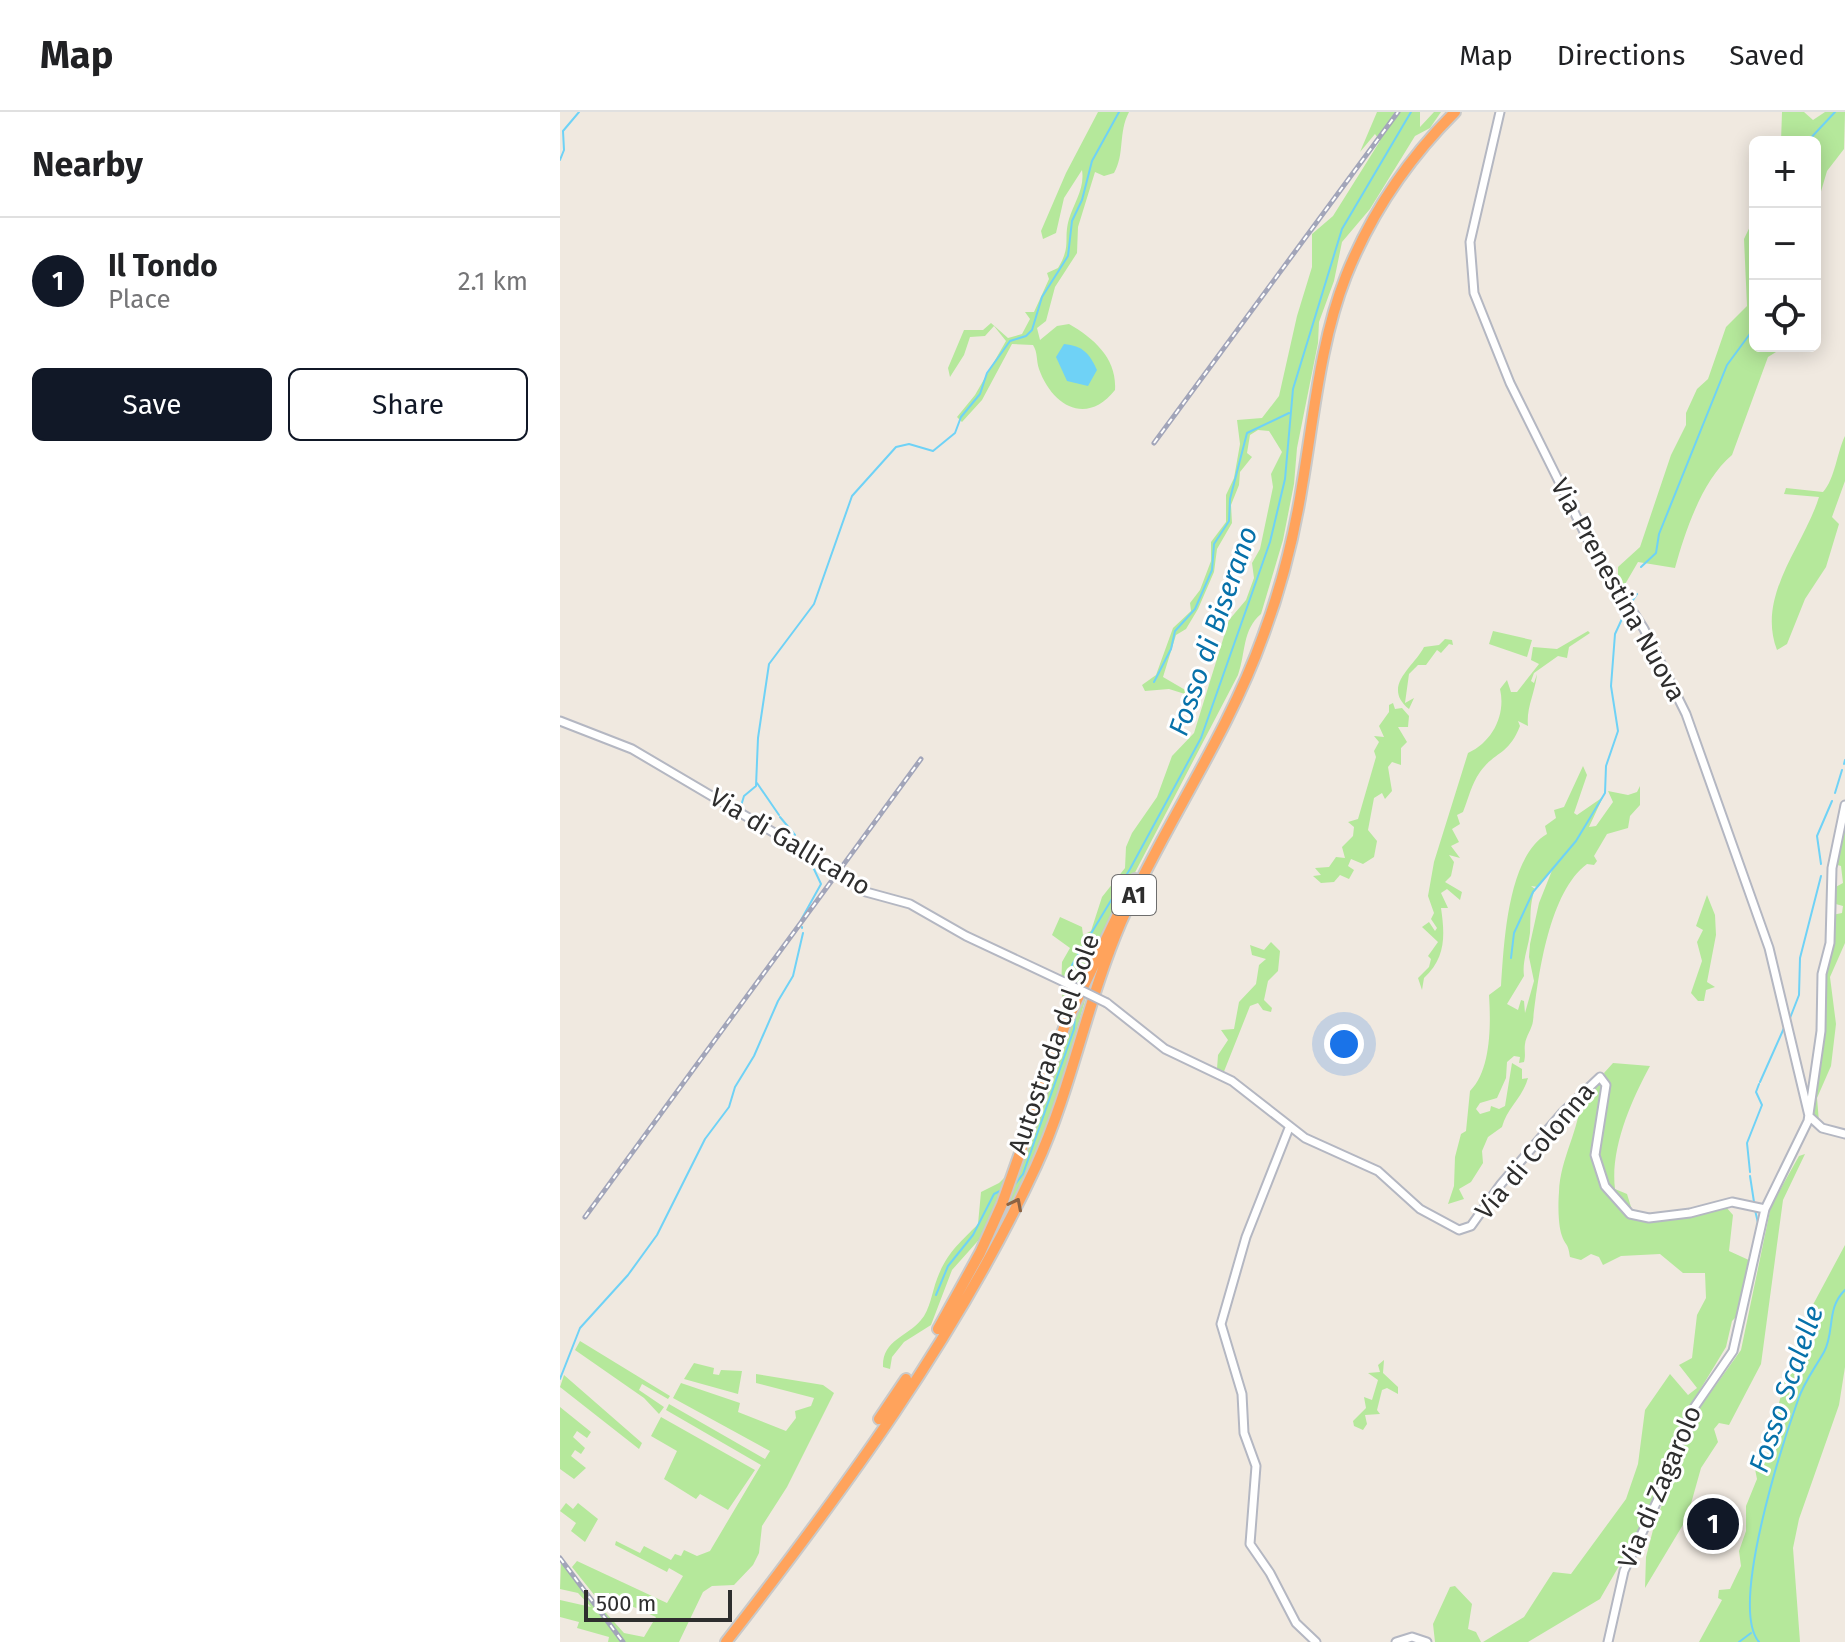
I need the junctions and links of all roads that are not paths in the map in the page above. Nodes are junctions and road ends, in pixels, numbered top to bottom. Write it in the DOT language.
graph roads {
  1 [pos="1452,112"];
  2 [pos="1500,112"];
  3 [pos="560,721"];
  4 [pos="1845,805"];
  5 [pos="1107,1003"];
  6 [pos="1809,1116"];
  7 [pos="1289,1128"];
  8 [pos="1845,1134"];
  9 [pos="1765,1209"];
  10 [pos="720,1642"];
  11 [pos="726,1642"];
  12 [pos="1316,1642"];
  13 [pos="1396,1642"];
  14 [pos="1427,1642"];
  15 [pos="1608,1642"];
  1 -- 10 [label="highway, Autostrada del Sole / A1"];
  11 -- 1 [label="highway, Autostrada del Sole / A1, one-way"];
  2 -- 6 [label="street, Via Prenestina Nuova"];
  3 -- 5 [label="street, Via di Gallicano, bridge"];
  4 -- 6 [label="street, Via di Zagarolo"];
  5 -- 7 [label="street, Via di Colonna"];
  6 -- 8 [label="street"];
  6 -- 9 [label="street, Via di Zagarolo"];
  7 -- 9 [label="street, Via di Colonna"];
  7 -- 12 [label="street"];
  9 -- 15 [label="street, Via di Zagarolo"];
  13 -- 14 [label="street"];
}
